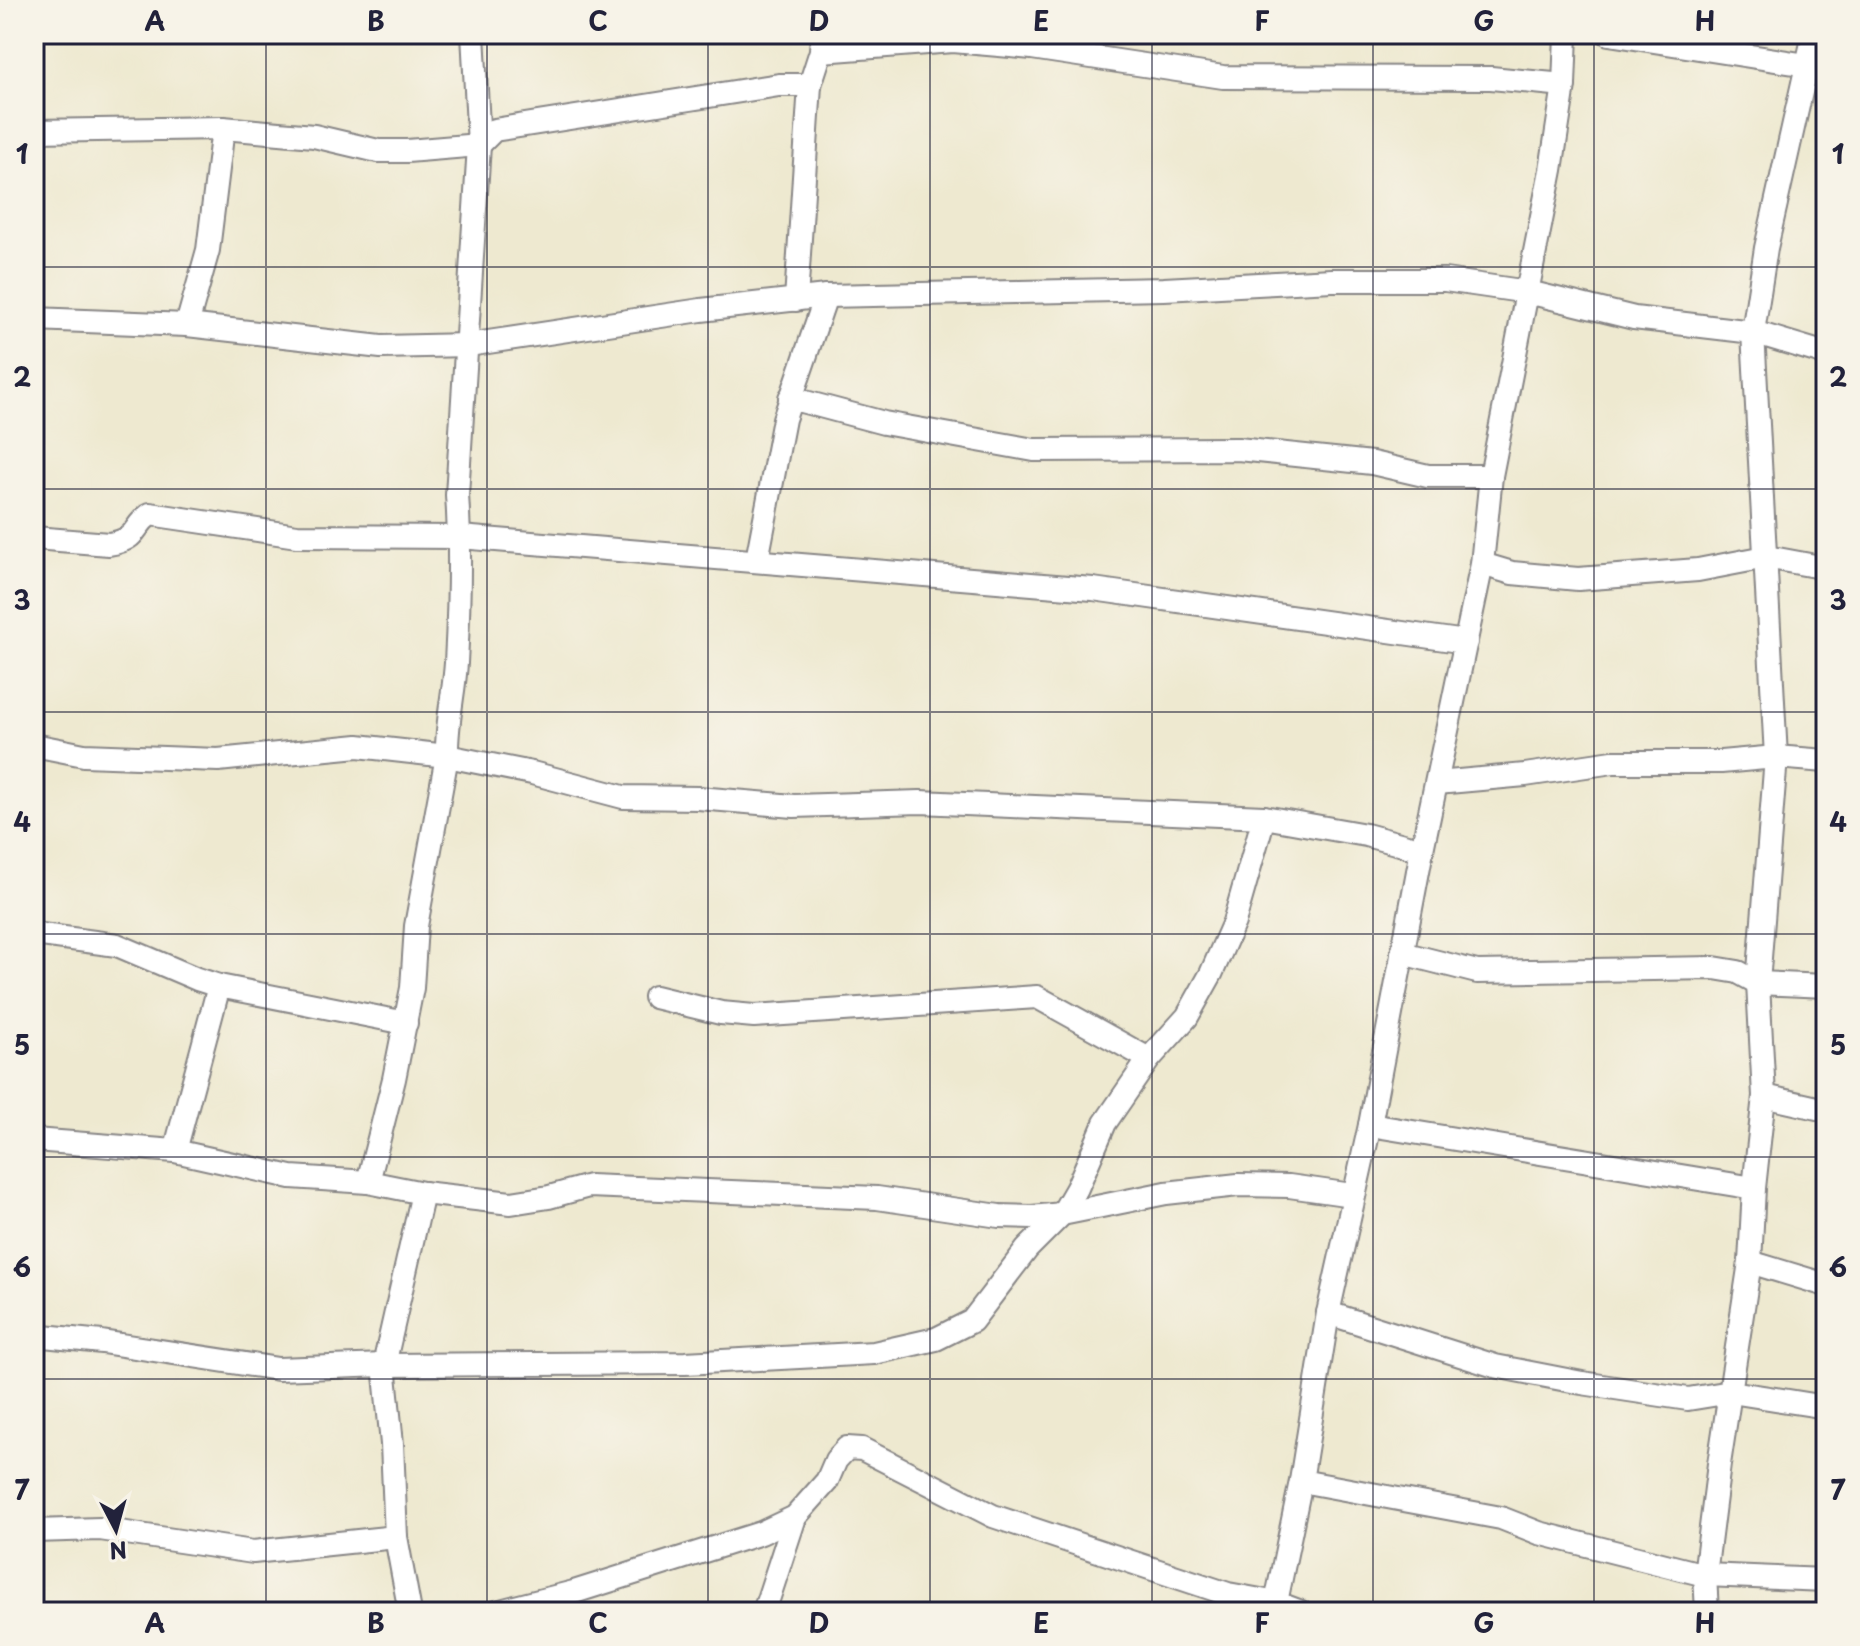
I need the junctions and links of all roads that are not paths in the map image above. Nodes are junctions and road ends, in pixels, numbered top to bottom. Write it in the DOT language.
graph roads {
  1 [pos="473,34"];
  2 [pos="1566,34"];
  3 [pos="1609,34"];
  4 [pos="1814,34"];
  5 [pos="822,42"];
  6 [pos="1816,63"];
  7 [pos="810,85"];
  8 [pos="1564,85"];
  9 [pos="223,128"];
  10 [pos="34,131"];
  11 [pos="479,145"];
  12 [pos="1528,292"];
  13 [pos="826,296"];
  14 [pos="796,300"];
  15 [pos="34,319"];
  16 [pos="187,325"];
  17 [pos="1753,332"];
  18 [pos="468,345"];
  19 [pos="1826,354"];
  20 [pos="790,398"];
  21 [pos="1491,476"];
  22 [pos="460,537"];
  23 [pos="34,538"];
  24 [pos="1766,557"];
  25 [pos="757,560"];
  26 [pos="1482,564"];
  27 [pos="1826,568"];
  28 [pos="1466,642"];
  29 [pos="34,745"];
  30 [pos="447,756"];
  31 [pos="1776,757"];
  32 [pos="1826,761"];
  33 [pos="1437,783"];
  34 [pos="1264,817"];
  35 [pos="1422,850"];
  36 [pos="34,934"];
  37 [pos="1402,953"];
  38 [pos="1758,983"];
  39 [pos="219,986"];
  40 [pos="1826,986"];
  41 [pos="655,997"];
  42 [pos="406,1023"];
  43 [pos="1149,1059"];
  44 [pos="1764,1096"];
  45 [pos="1826,1110"];
  46 [pos="1370,1125"];
  47 [pos="34,1140"];
  48 [pos="175,1151"];
  49 [pos="368,1182"];
  50 [pos="1754,1188"];
  51 [pos="423,1193"];
  52 [pos="1352,1195"];
  53 [pos="1062,1214"];
  54 [pos="1750,1262"];
  55 [pos="1826,1285"];
  56 [pos="1328,1313"];
  57 [pos="34,1335"];
  58 [pos="384,1365"];
  59 [pos="1731,1392"];
  60 [pos="1826,1407"];
  61 [pos="1301,1481"];
  62 [pos="795,1517"];
  63 [pos="34,1531"];
  64 [pos="396,1537"];
  65 [pos="1705,1575"];
  66 [pos="1826,1580"];
  67 [pos="1276,1608"];
  68 [pos="410,1612"];
  69 [pos="496,1612"];
  70 [pos="764,1612"];
  71 [pos="1301,1612"];
  72 [pos="1707,1612"];
  1 -- 11 [label="street"];
  2 -- 8 [label="street"];
  3 -- 6 [label="street"];
  4 -- 6 [label="street"];
  5 -- 7 [label="street"];
  5 -- 8 [label="street"];
  6 -- 17 [label="street"];
  7 -- 11 [label="street"];
  7 -- 14 [label="street"];
  8 -- 12 [label="street"];
  9 -- 10 [label="street"];
  9 -- 11 [label="street"];
  9 -- 16 [label="street"];
  11 -- 18 [label="street"];
  12 -- 13 [label="street"];
  12 -- 17 [label="street"];
  12 -- 21 [label="street"];
  13 -- 14 [label="street"];
  13 -- 20 [label="street"];
  14 -- 18 [label="street"];
  15 -- 16 [label="street"];
  16 -- 18 [label="street"];
  17 -- 19 [label="street"];
  17 -- 24 [label="street"];
  18 -- 22 [label="street"];
  20 -- 21 [label="street"];
  20 -- 25 [label="street"];
  21 -- 26 [label="street"];
  22 -- 23 [label="street"];
  22 -- 25 [label="street"];
  22 -- 30 [label="street"];
  24 -- 26 [label="street"];
  24 -- 27 [label="street"];
  24 -- 31 [label="street"];
  25 -- 28 [label="street"];
  26 -- 28 [label="street"];
  28 -- 33 [label="street"];
  29 -- 30 [label="street"];
  30 -- 34 [label="street"];
  30 -- 42 [label="street"];
  31 -- 32 [label="street"];
  31 -- 33 [label="street"];
  31 -- 38 [label="street"];
  33 -- 35 [label="street"];
  34 -- 35 [label="street"];
  34 -- 43 [label="street"];
  35 -- 37 [label="street"];
  36 -- 39 [label="street"];
  37 -- 38 [label="street"];
  37 -- 46 [label="street"];
  38 -- 40 [label="street"];
  38 -- 44 [label="street"];
  39 -- 42 [label="street"];
  39 -- 48 [label="street"];
  41 -- 43 [label="street"];
  42 -- 49 [label="street"];
  43 -- 53 [label="street"];
  44 -- 45 [label="street"];
  44 -- 50 [label="street"];
  46 -- 50 [label="street"];
  46 -- 52 [label="street"];
  47 -- 48 [label="street"];
  48 -- 49 [label="street"];
  49 -- 51 [label="street"];
  50 -- 54 [label="street"];
  51 -- 53 [label="street"];
  51 -- 58 [label="street"];
  52 -- 53 [label="street"];
  52 -- 56 [label="street"];
  53 -- 58 [label="street"];
  54 -- 55 [label="street"];
  54 -- 59 [label="street"];
  56 -- 59 [label="street"];
  56 -- 61 [label="street"];
  57 -- 58 [label="street"];
  58 -- 64 [label="street"];
  59 -- 60 [label="street"];
  59 -- 65 [label="street"];
  61 -- 65 [label="street"];
  61 -- 67 [label="street"];
  62 -- 67 [label="street"];
  62 -- 69 [label="street"];
  62 -- 70 [label="street"];
  63 -- 64 [label="street"];
  64 -- 68 [label="street"];
  65 -- 66 [label="street"];
  65 -- 72 [label="street"];
  67 -- 71 [label="street"];
}
